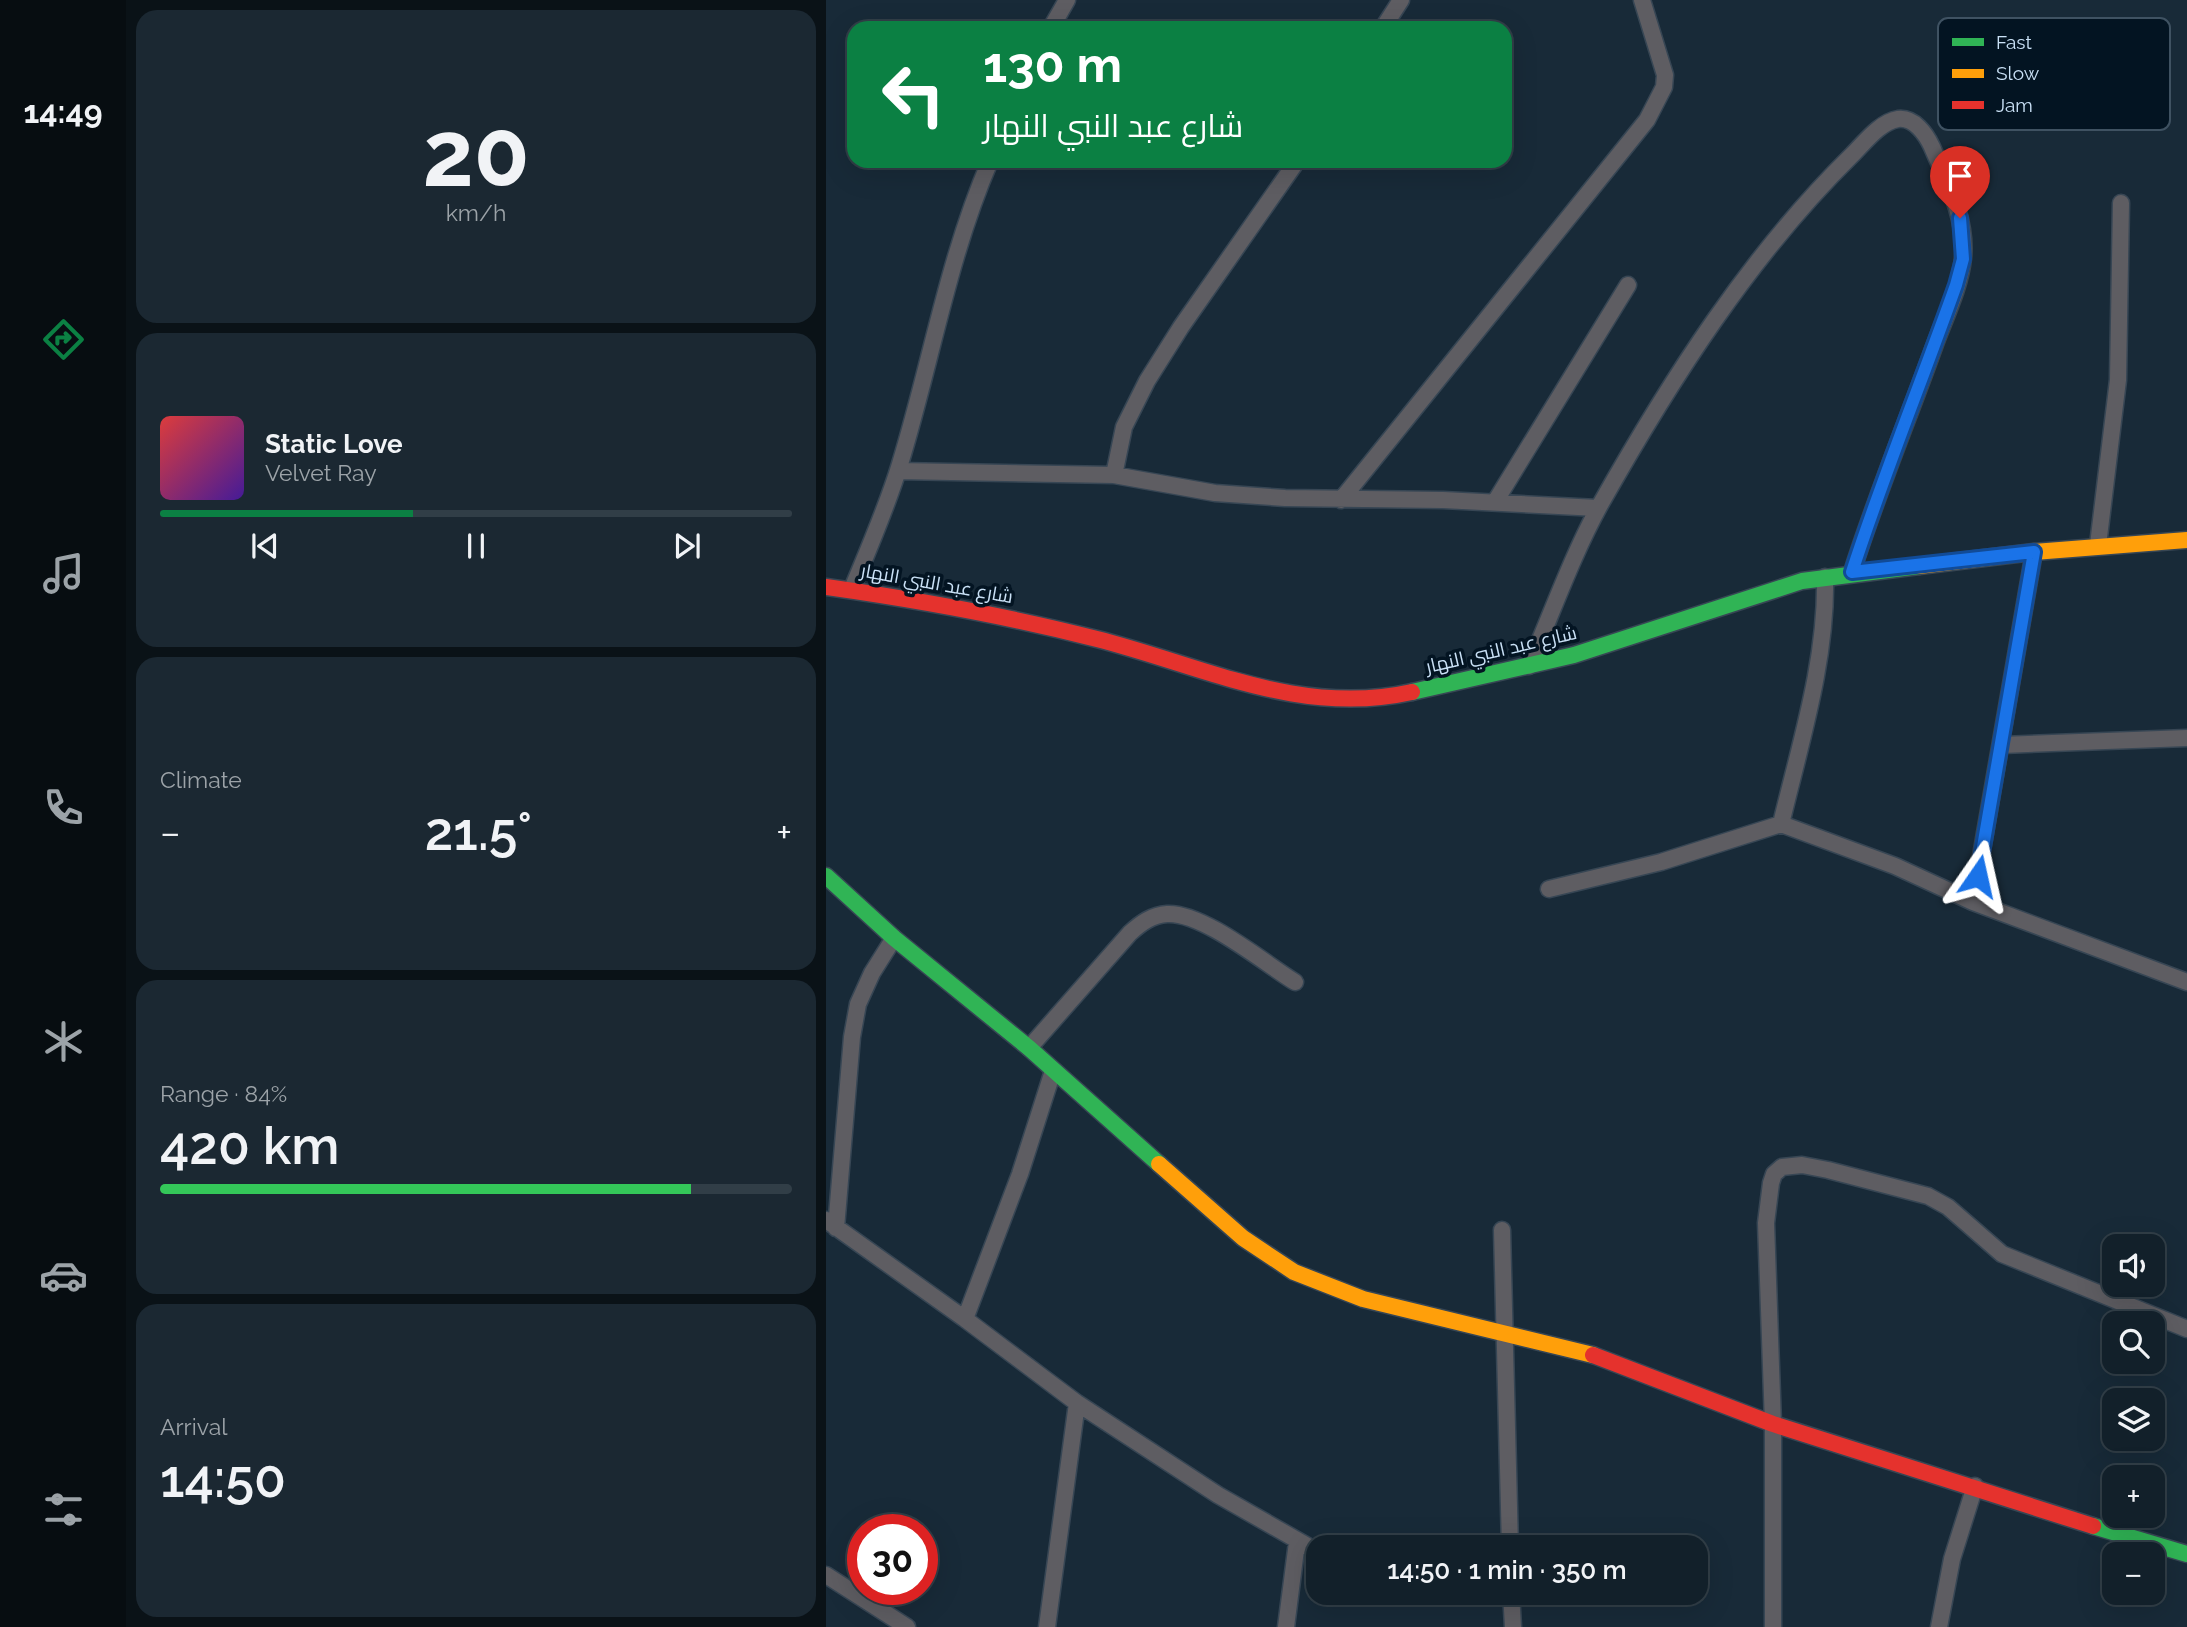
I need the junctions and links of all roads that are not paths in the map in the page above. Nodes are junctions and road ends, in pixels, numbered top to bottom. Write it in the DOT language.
graph roads {
  1 [pos="1067,0"];
  2 [pos="1401,0"];
  3 [pos="1642,0"];
  4 [pos="1055,21"];
  5 [pos="1388,21"];
  6 [pos="987,168"];
  7 [pos="1292,168"];
  8 [pos="2121,203"];
  9 [pos="1629,285"];
  10 [pos="898,471"];
  11 [pos="1114,475"];
  12 [pos="1341,500"];
  13 [pos="1495,502"];
  14 [pos="1598,508"];
  15 [pos="2187,540"];
  16 [pos="2098,545"];
  17 [pos="2034,552"];
  18 [pos="1852,572"];
  19 [pos="1825,577"];
  20 [pos="826,587"];
  21 [pos="852,589"];
  22 [pos="1529,666"];
  23 [pos="2187,738"];
  24 [pos="2002,745"];
  25 [pos="1781,824"];
  26 [pos="826,876"];
  27 [pos="1549,889"];
  28 [pos="1973,902"];
  29 [pos="894,938"];
  30 [pos="1295,982"];
  31 [pos="2187,982"];
  32 [pos="1029,1048"];
  33 [pos="1053,1070"];
  34 [pos="831,1224"];
  35 [pos="1502,1230"];
  36 [pos="965,1319"];
  37 [pos="2187,1329"];
  38 [pos="1502,1332"];
  39 [pos="1077,1403"];
  40 [pos="1773,1424"];
  41 [pos="1975,1486"];
  42 [pos="1510,1535"];
  43 [pos="1297,1542"];
  44 [pos="1306,1546"];
  45 [pos="2187,1554"];
  46 [pos="826,1575"];
  47 [pos="1512,1605"];
  48 [pos="907,1627"];
  49 [pos="1047,1627"];
  50 [pos="1286,1627"];
  51 [pos="1513,1627"];
  52 [pos="1773,1627"];
  53 [pos="1939,1627"];
  1 -- 4 [label="street"];
  2 -- 5 [label="street"];
  3 -- 12 [label="street"];
  6 -- 10 [label="street"];
  7 -- 11 [label="street"];
  8 -- 16 [label="street"];
  9 -- 13 [label="street"];
  10 -- 11 [label="street"];
  10 -- 21 [label="street"];
  11 -- 12 [label="street"];
  12 -- 13 [label="street"];
  13 -- 14 [label="street"];
  14 -- 18 [label="street"];
  14 -- 22 [label="street"];
  15 -- 16 [label="street, شارع عبد النبي النهار"];
  16 -- 17 [label="street, شارع عبد النبي النهار"];
  17 -- 18 [label="street, شارع عبد النبي النهار"];
  17 -- 24 [label="street"];
  18 -- 19 [label="street, شارع عبد النبي النهار"];
  19 -- 22 [label="street, شارع عبد النبي النهار"];
  19 -- 25 [label="street"];
  20 -- 21 [label="street, شارع عبد النبي النهار"];
  21 -- 22 [label="street, شارع عبد النبي النهار"];
  23 -- 24 [label="street"];
  24 -- 28 [label="street"];
  25 -- 27 [label="street"];
  25 -- 28 [label="street"];
  26 -- 29 [label="street"];
  28 -- 31 [label="street"];
  29 -- 32 [label="street"];
  29 -- 34 [label="street"];
  30 -- 32 [label="street"];
  32 -- 33 [label="street"];
  33 -- 36 [label="street"];
  33 -- 38 [label="street"];
  34 -- 36 [label="street"];
  35 -- 38 [label="street"];
  36 -- 39 [label="street"];
  37 -- 40 [label="street"];
  38 -- 40 [label="street"];
  38 -- 42 [label="street"];
  39 -- 43 [label="street"];
  39 -- 49 [label="street"];
  40 -- 41 [label="street"];
  40 -- 52 [label="street"];
  41 -- 45 [label="street"];
  41 -- 53 [label="street"];
  43 -- 44 [label="street"];
  43 -- 50 [label="street"];
  46 -- 48 [label="street"];
  47 -- 51 [label="street"];
}
